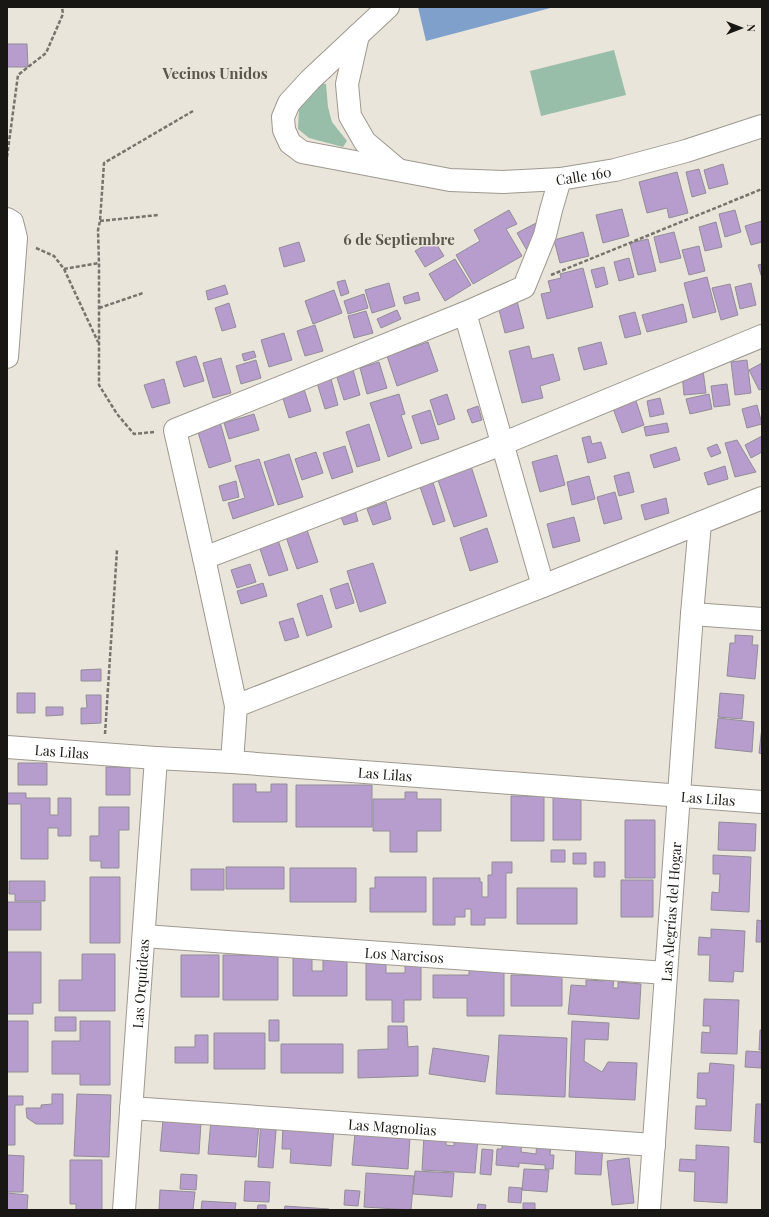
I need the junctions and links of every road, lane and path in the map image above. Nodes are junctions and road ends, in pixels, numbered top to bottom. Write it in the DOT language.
graph roads {
  1 [pos="62,7"];
  2 [pos="388,7"];
  3 [pos="358,35"];
  4 [pos="193,112"];
  5 [pos="762,126"];
  6 [pos="7,157"];
  7 [pos="399,171"];
  8 [pos="560,179"];
  9 [pos="762,189"];
  10 [pos="158,215"];
  11 [pos="100,221"];
  12 [pos="12,229"];
  13 [pos="99,263"];
  14 [pos="64,269"];
  15 [pos="524,287"];
  16 [pos="143,293"];
  17 [pos="99,308"];
  18 [pos="465,313"];
  19 [pos="762,336"];
  20 [pos="99,344"];
  21 [pos="7,357"];
  22 [pos="175,430"];
  23 [pos="502,444"];
  24 [pos="762,498"];
  25 [pos="700,523"];
  26 [pos="117,550"];
  27 [pos="204,558"];
  28 [pos="543,586"];
  29 [pos="692,614"];
  30 [pos="762,619"];
  31 [pos="236,706"];
  32 [pos="7,747"];
  33 [pos="103,754"];
  34 [pos="156,758"];
  35 [pos="232,762"];
  36 [pos="679,796"];
  37 [pos="762,802"];
  38 [pos="144,936"];
  39 [pos="666,973"];
  40 [pos="131,1108"];
  41 [pos="654,1145"];
  42 [pos="124,1210"];
  43 [pos="649,1210"];
  1 -- 6 [label="path"];
  2 -- 3 [label="street, Calle 160"];
  3 -- 7 [label="street"];
  3 -- 7 [label="street, Calle 160"];
  4 -- 11 [label="path"];
  5 -- 8 [label="street, Calle 160"];
  7 -- 8 [label="street, Calle 160"];
  8 -- 15 [label="street"];
  9 -- 15 [label="path"];
  10 -- 11 [label="path"];
  11 -- 13 [label="path"];
  12 -- 14 [label="path"];
  12 -- 21 [label="street"];
  13 -- 14 [label="path"];
  13 -- 17 [label="path"];
  14 -- 20 [label="path"];
  15 -- 18 [label="street"];
  16 -- 17 [label="path"];
  17 -- 20 [label="path"];
  18 -- 22 [label="street"];
  18 -- 23 [label="street"];
  19 -- 23 [label="street"];
  20 -- 22 [label="path"];
  22 -- 27 [label="street"];
  23 -- 27 [label="street"];
  23 -- 28 [label="street"];
  24 -- 25 [label="street"];
  25 -- 28 [label="street"];
  25 -- 29 [label="street, Las Alegrías del Hogar"];
  26 -- 33 [label="path"];
  27 -- 31 [label="street"];
  28 -- 31 [label="street"];
  29 -- 30 [label="street"];
  29 -- 36 [label="street, Las Alegrías del Hogar"];
  31 -- 35 [label="street"];
  32 -- 33 [label="street, Las Lilas"];
  33 -- 34 [label="street, Las Lilas"];
  34 -- 35 [label="street, Las Lilas"];
  34 -- 38 [label="street, Las Orquídeas"];
  35 -- 36 [label="street, Las Lilas"];
  36 -- 37 [label="street, Las Lilas"];
  36 -- 39 [label="street, Las Alegrías del Hogar"];
  38 -- 39 [label="street, Los Narcisos"];
  38 -- 40 [label="street, Las Orquídeas"];
  39 -- 41 [label="street, Las Alegrías del Hogar"];
  40 -- 41 [label="street, Las Magnolias"];
  40 -- 42 [label="street, Las Orquídeas"];
  41 -- 43 [label="street, Las Alegrías del Hogar"];
}
